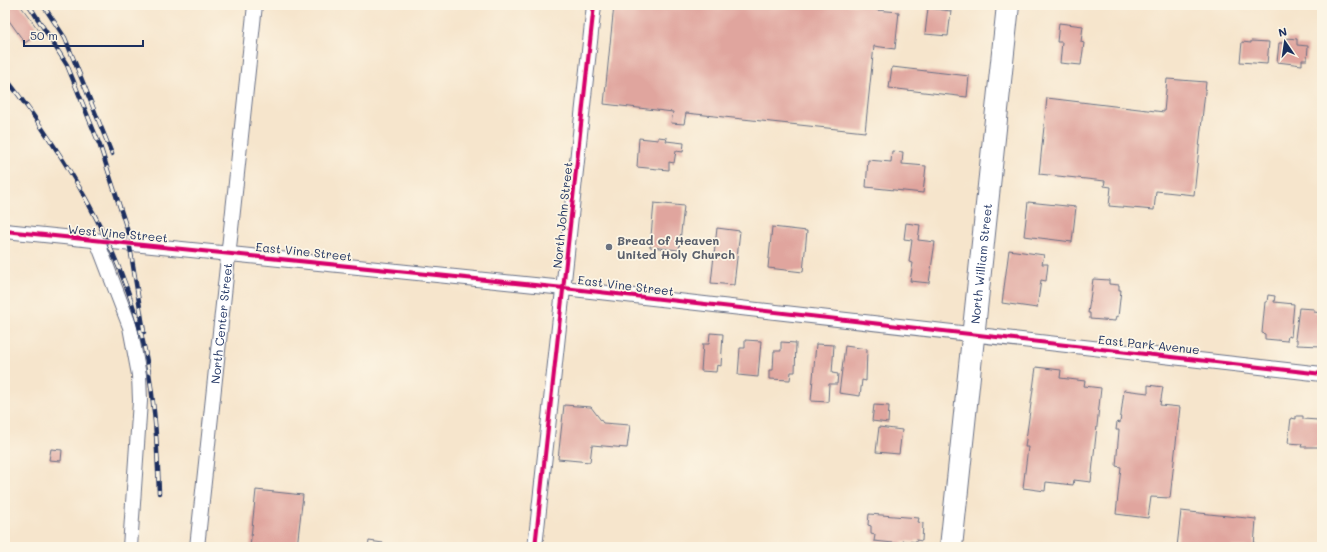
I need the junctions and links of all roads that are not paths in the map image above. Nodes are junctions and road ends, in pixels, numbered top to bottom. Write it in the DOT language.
graph roads {
  1 [pos="255,5"];
  2 [pos="594,5"];
  3 [pos="1008,5"];
  4 [pos="5,231"];
  5 [pos="98,241"];
  6 [pos="229,254"];
  7 [pos="564,288"];
  8 [pos="973,335"];
  9 [pos="1322,374"];
  10 [pos="130,547"];
  11 [pos="197,547"];
  12 [pos="535,547"];
  13 [pos="951,547"];
  1 -- 6 [label="street, North Center Street"];
  2 -- 7 [label="street, North John Street"];
  3 -- 8 [label="main road, North William Street"];
  4 -- 5 [label="street, West Vine Street"];
  5 -- 6 [label="street, West Vine Street"];
  5 -- 10 [label="street"];
  6 -- 7 [label="street, East Vine Street"];
  6 -- 11 [label="street, North Center Street"];
  7 -- 8 [label="street, East Vine Street"];
  7 -- 12 [label="street, North John Street"];
  8 -- 9 [label="street, East Park Avenue"];
  8 -- 13 [label="main road, North William Street"];
}
